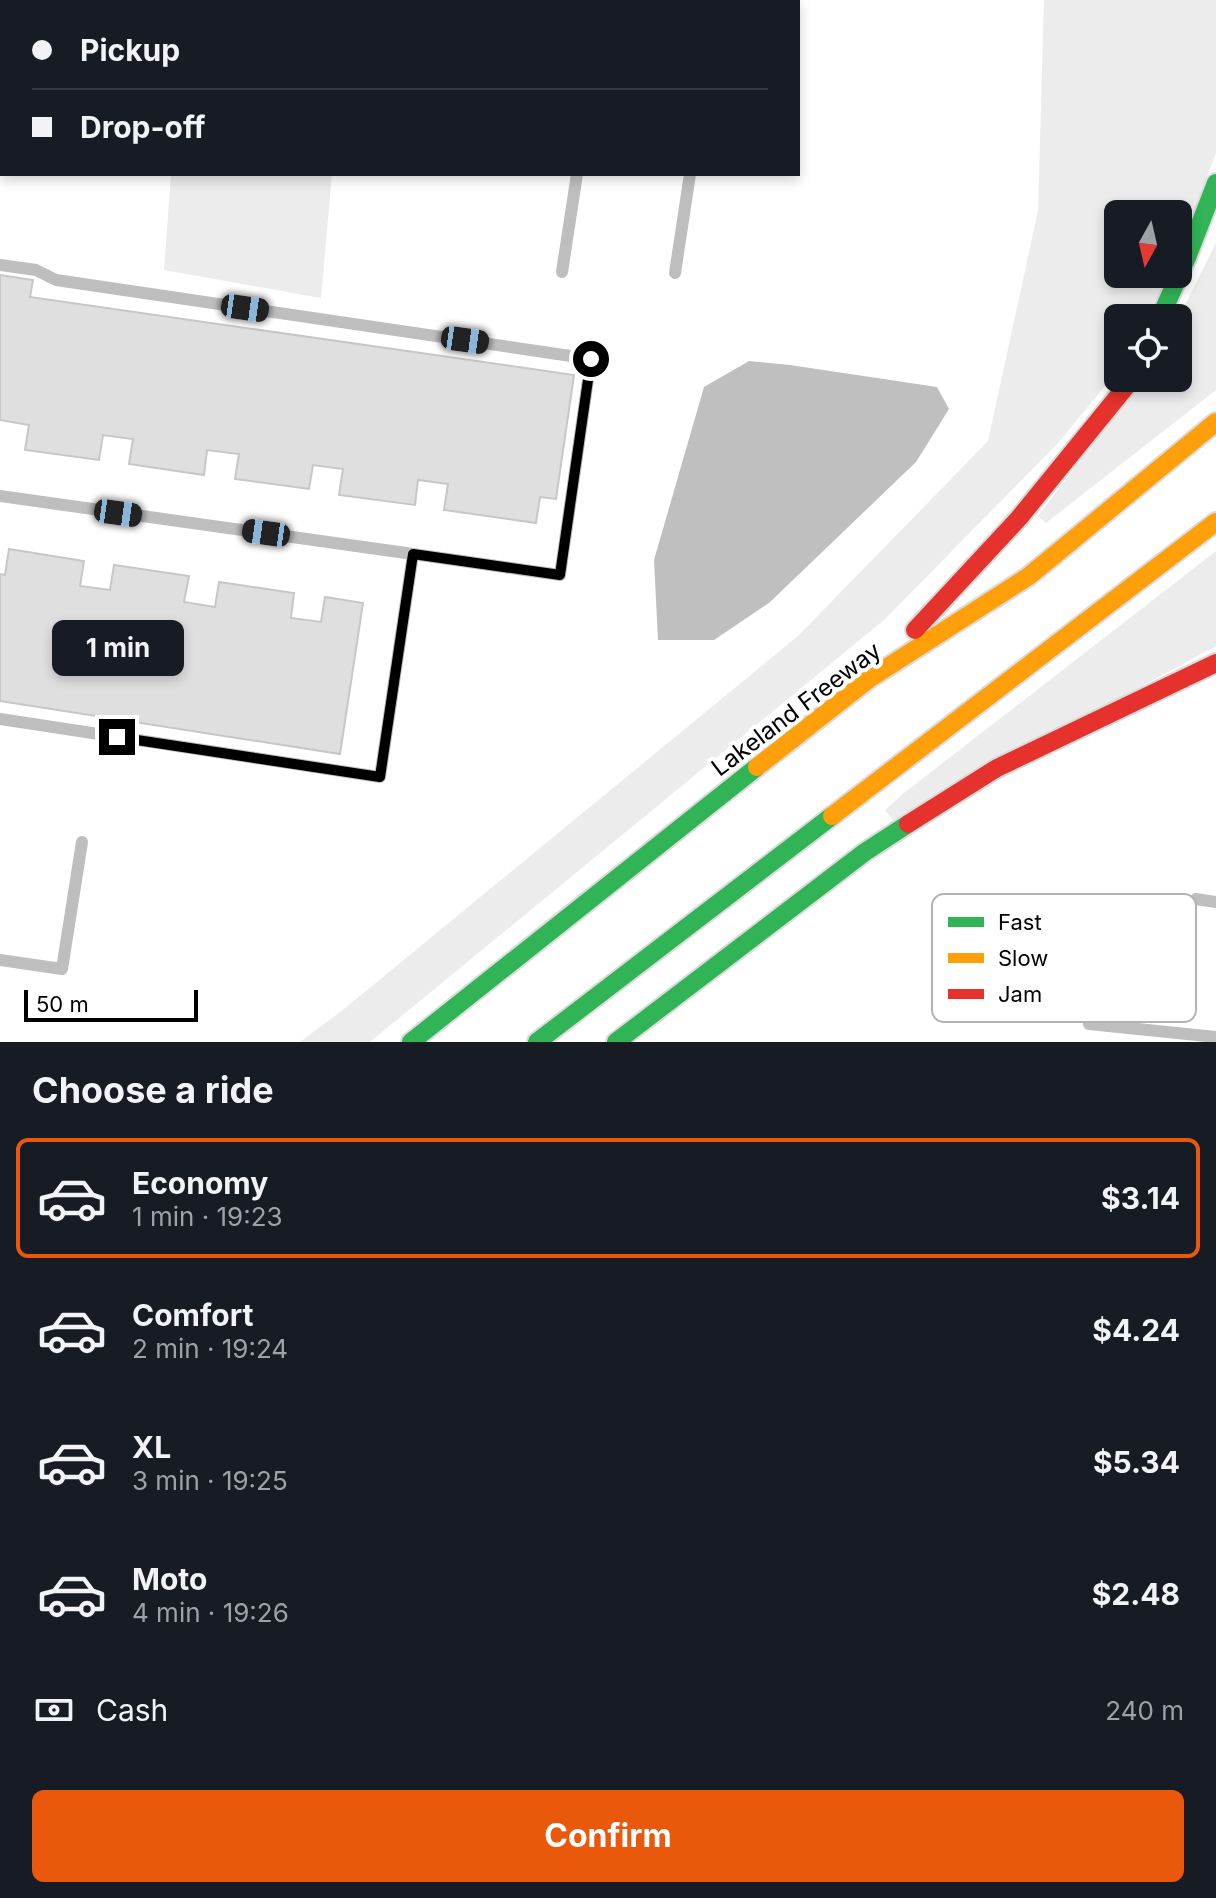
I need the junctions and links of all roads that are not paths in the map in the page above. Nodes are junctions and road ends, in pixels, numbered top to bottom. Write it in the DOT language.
graph roads {
  1 [pos="577,176"];
  2 [pos="690,176"];
  3 [pos="1216,183"];
  4 [pos="0,265"];
  5 [pos="562,272"];
  6 [pos="675,273"];
  7 [pos="1166,304"];
  8 [pos="1123,392"];
  9 [pos="1216,422"];
  10 [pos="0,496"];
  11 [pos="1216,522"];
  12 [pos="413,554"];
  13 [pos="1216,663"];
  14 [pos="869,679"];
  15 [pos="0,719"];
  16 [pos="82,842"];
  17 [pos="1196,899"];
  18 [pos="1216,902"];
  19 [pos="0,960"];
  20 [pos="1089,1024"];
  21 [pos="1216,1037"];
  22 [pos="411,1042"];
  23 [pos="537,1042"];
  24 [pos="616,1042"];
  1 -- 5 [label="lane"];
  2 -- 6 [label="lane"];
  3 -- 7 [label="highway"];
  4 -- 12 [label="lane"];
  8 -- 14 [label="highway"];
  9 -- 14 [label="highway, Lakeland Freeway"];
  10 -- 12 [label="lane"];
  11 -- 23 [label="highway"];
  12 -- 15 [label="lane"];
  13 -- 24 [label="highway"];
  14 -- 22 [label="highway, Lakeland Freeway"];
  16 -- 19 [label="lane"];
  17 -- 18 [label="lane"];
  20 -- 21 [label="lane"];
}
